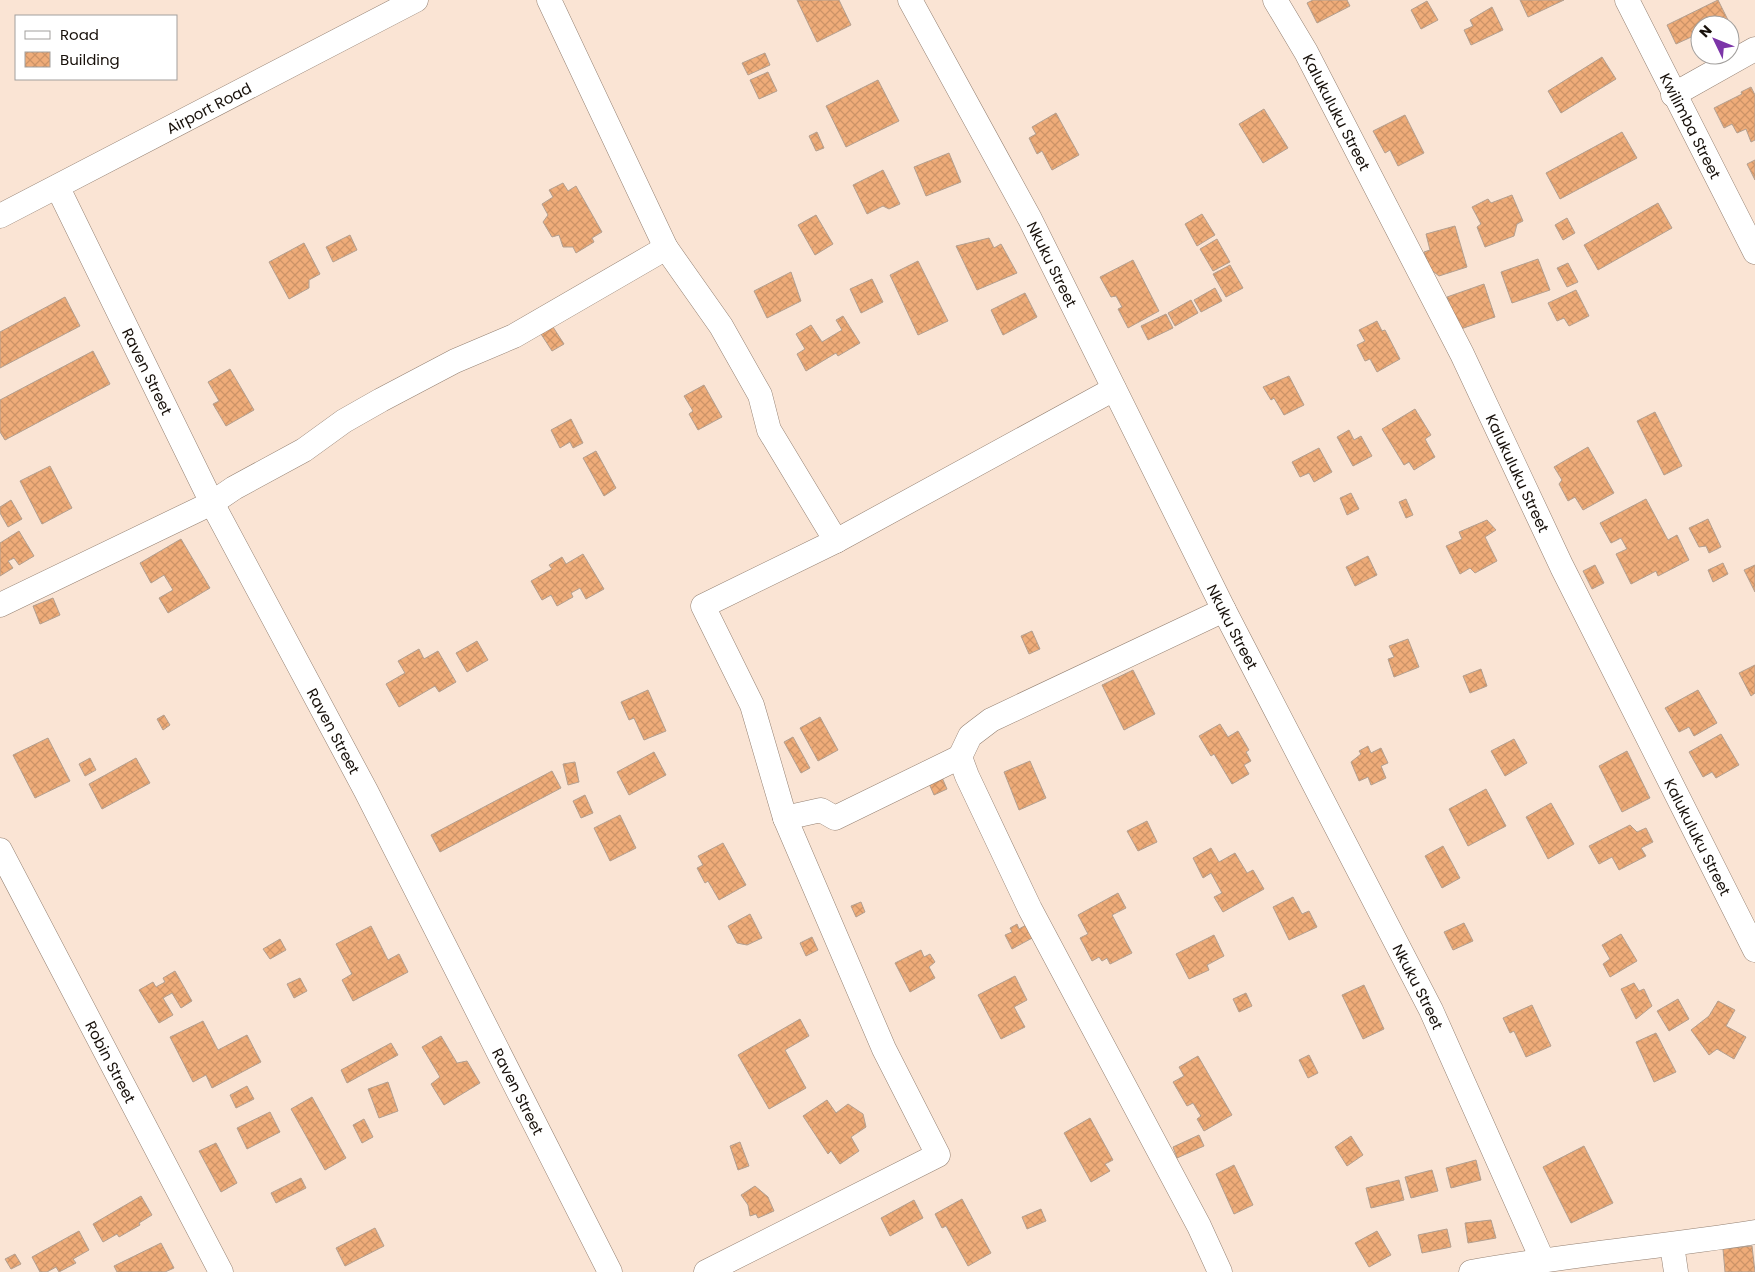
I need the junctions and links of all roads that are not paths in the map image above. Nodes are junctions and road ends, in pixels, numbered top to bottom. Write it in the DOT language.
graph roads {
  1 [pos="416,0"];
  2 [pos="549,0"];
  3 [pos="910,0"];
  4 [pos="1275,0"];
  5 [pos="1627,0"];
  6 [pos="1755,49"];
  7 [pos="1673,95"];
  8 [pos="58,188"];
  9 [pos="0,216"];
  10 [pos="666,248"];
  11 [pos="1755,252"];
  12 [pos="1114,389"];
  13 [pos="212,504"];
  14 [pos="836,541"];
  15 [pos="0,605"];
  16 [pos="1224,610"];
  17 [pos="960,757"];
  18 [pos="785,818"];
  19 [pos="0,850"];
  20 [pos="1755,950"];
  21 [pos="1755,1232"];
  22 [pos="1672,1245"];
  23 [pos="1542,1259"];
  24 [pos="222,1272"];
  25 [pos="610,1272"];
  26 [pos="706,1272"];
  27 [pos="1220,1272"];
  28 [pos="1471,1272"];
  29 [pos="1676,1272"];
  1 -- 8 [label="street, Airport Road"];
  2 -- 10 [label="street"];
  3 -- 12 [label="street, Nkuku Street"];
  4 -- 20 [label="street, Kalukuluku Street"];
  5 -- 7 [label="street, Kwilimba Street"];
  6 -- 7 [label="street"];
  7 -- 11 [label="street, Kwilimba Street"];
  8 -- 9 [label="street, Airport Road"];
  8 -- 13 [label="street, Raven Street"];
  10 -- 13 [label="street"];
  10 -- 14 [label="street"];
  12 -- 14 [label="street"];
  12 -- 16 [label="street, Nkuku Street"];
  13 -- 15 [label="street"];
  13 -- 25 [label="street, Raven Street"];
  14 -- 18 [label="street"];
  16 -- 17 [label="street"];
  16 -- 23 [label="street, Nkuku Street"];
  17 -- 18 [label="street"];
  17 -- 27 [label="street"];
  18 -- 26 [label="street"];
  19 -- 24 [label="street, Robin Street"];
  21 -- 22 [label="street"];
  22 -- 23 [label="street"];
  22 -- 29 [label="street"];
  23 -- 28 [label="street"];
}
